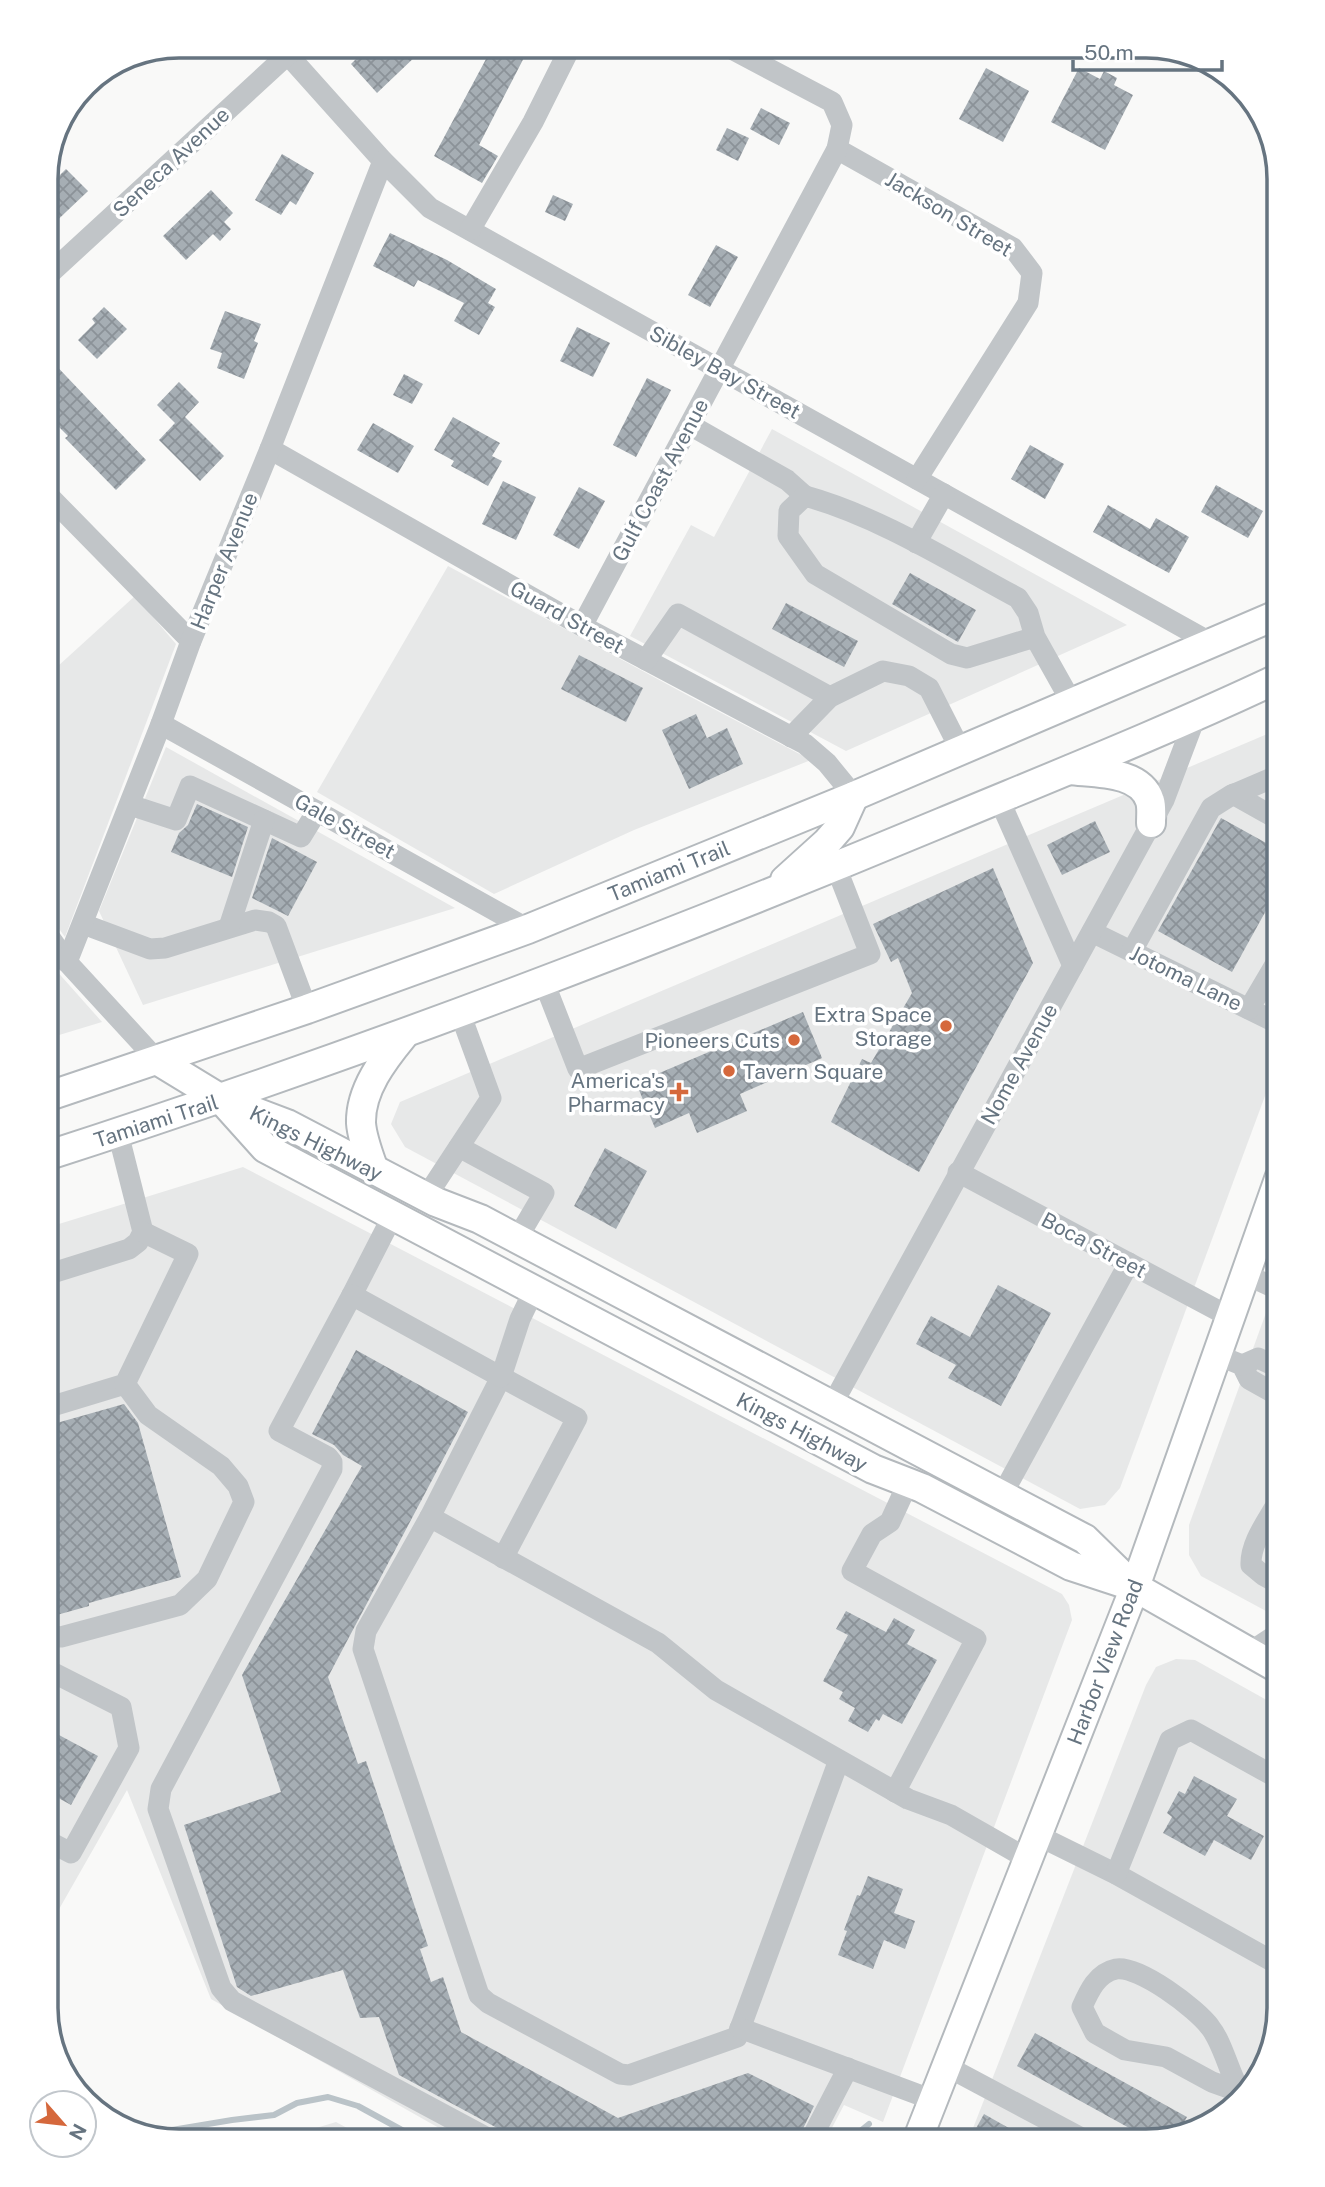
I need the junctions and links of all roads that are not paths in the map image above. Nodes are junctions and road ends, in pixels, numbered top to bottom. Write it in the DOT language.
graph roads {
  1 [pos="278,58"];
  2 [pos="297,58"];
  3 [pos="565,58"];
  4 [pos="749,58"];
  5 [pos="837,149"];
  6 [pos="383,161"];
  7 [pos="470,230"];
  8 [pos="58,267"];
  9 [pos="719,369"];
  10 [pos="690,425"];
  11 [pos="270,449"];
  12 [pos="917,479"];
  13 [pos="944,494"];
  14 [pos="805,496"];
  15 [pos="58,505"];
  16 [pos="916,543"];
  17 [pos="1267,619"];
  18 [pos="582,626"];
  19 [pos="1035,637"];
  20 [pos="191,641"];
  21 [pos="1213,644"];
  22 [pos="646,660"];
  23 [pos="1267,684"];
  24 [pos="830,697"];
  25 [pos="1072,703"];
  26 [pos="1195,718"];
  27 [pos="161,724"];
  28 [pos="791,737"];
  29 [pos="961,751"];
  30 [pos="1070,769"];
  31 [pos="1267,780"];
  32 [pos="1233,794"];
  33 [pos="854,796"];
  34 [pos="999,799"];
  35 [pos="130,804"];
  36 [pos="317,811"];
  37 [pos="1267,813"];
  38 [pos="264,821"];
  39 [pos="1151,823"];
  40 [pos="836,867"];
  41 [pos="773,892"];
  42 [pos="83,924"];
  43 [pos="229,928"];
  44 [pos="528,929"];
  45 [pos="1092,932"];
  46 [pos="58,949"];
  47 [pos="1132,951"];
  48 [pos="67,962"];
  49 [pos="1073,966"];
  50 [pos="1267,978"];
  51 [pos="544,982"];
  52 [pos="307,1009"];
  53 [pos="1249,1009"];
  54 [pos="460,1013"];
  55 [pos="1267,1018"];
  56 [pos="405,1034"];
  57 [pos="157,1060"];
  58 [pos="58,1093"];
  59 [pos="221,1099"];
  60 [pos="118,1133"];
  61 [pos="459,1147"];
  62 [pos="58,1152"];
  63 [pos="374,1170"];
  64 [pos="958,1172"];
  65 [pos="426,1197"];
  66 [pos="1267,1213"];
  67 [pos="393,1215"];
  68 [pos="143,1232"];
  69 [pos="517,1239"];
  70 [pos="551,1257"];
  71 [pos="1129,1263"];
  72 [pos="58,1271"];
  73 [pos="1245,1274"];
  74 [pos="1267,1284"];
  75 [pos="534,1290"];
  76 [pos="352,1296"];
  77 [pos="1230,1317"];
  78 [pos="1229,1360"];
  79 [pos="1267,1362"];
  80 [pos="501,1377"];
  81 [pos="125,1384"];
  82 [pos="1267,1389"];
  83 [pos="58,1404"];
  84 [pos="832,1405"];
  85 [pos="908,1483"];
  86 [pos="1002,1495"];
  87 [pos="430,1517"];
  88 [pos="1267,1522"];
  89 [pos="503,1558"];
  90 [pos="1267,1577"];
  91 [pos="1135,1587"];
  92 [pos="58,1636"];
  93 [pos="1267,1641"];
  94 [pos="1251,1652"];
  95 [pos="1267,1661"];
  96 [pos="58,1675"];
  97 [pos="839,1760"];
  98 [pos="1267,1772"];
  99 [pos="895,1792"];
  100 [pos="58,1846"];
  101 [pos="1032,1847"];
  102 [pos="1116,1874"];
  103 [pos="1267,1958"];
  104 [pos="740,2028"];
  105 [pos="946,2066"];
  106 [pos="848,2068"];
  107 [pos="1238,2087"];
  108 [pos="1234,2091"];
  109 [pos="933,2100"];
  110 [pos="471,2129"];
  111 [pos="816,2129"];
  112 [pos="922,2129"];
  113 [pos="1064,2129"];
  1 -- 8 [label="street, Seneca Avenue"];
  2 -- 6 [label="street, Sibley Bay Street"];
  3 -- 7 [label="street"];
  4 -- 5 [label="street"];
  5 -- 9 [label="street, Gulf Coast Avenue"];
  5 -- 12 [label="street, Jackson Street"];
  6 -- 7 [label="street, Sibley Bay Street"];
  6 -- 11 [label="street, Harper Avenue"];
  7 -- 9 [label="street, Sibley Bay Street"];
  9 -- 10 [label="street, Gulf Coast Avenue"];
  9 -- 12 [label="street, Sibley Bay Street"];
  10 -- 14 [label="street"];
  10 -- 18 [label="street, Gulf Coast Avenue"];
  11 -- 18 [label="street, Guard Street"];
  11 -- 20 [label="street, Harper Avenue"];
  12 -- 13 [label="street, Sibley Bay Street"];
  13 -- 16 [label="street"];
  13 -- 21 [label="street, Sibley Bay Street"];
  14 -- 16 [label="street"];
  14 -- 19 [label="street"];
  15 -- 20 [label="street"];
  16 -- 19 [label="street"];
  17 -- 21 [label="main road, Tamiami Trail"];
  18 -- 22 [label="street, Guard Street"];
  19 -- 25 [label="street"];
  20 -- 27 [label="street, Harper Avenue"];
  21 -- 25 [label="main road, Tamiami Trail"];
  22 -- 24 [label="street"];
  22 -- 28 [label="street, Guard Street"];
  23 -- 26 [label="main road, Tamiami Trail"];
  24 -- 28 [label="street"];
  24 -- 29 [label="street"];
  25 -- 29 [label="main road, Tamiami Trail"];
  26 -- 30 [label="main road, Tamiami Trail"];
  26 -- 39 [label="street, Nome Avenue"];
  27 -- 35 [label="street, Harper Avenue"];
  27 -- 36 [label="street, Gale Street"];
  28 -- 33 [label="street, Guard Street"];
  29 -- 33 [label="main road, Tamiami Trail"];
  30 -- 34 [label="main road, Tamiami Trail"];
  30 -- 39 [label="main road"];
  31 -- 32 [label="street"];
  32 -- 37 [label="street"];
  32 -- 47 [label="street"];
  33 -- 41 [label="main road"];
  33 -- 44 [label="main road, Tamiami Trail"];
  34 -- 40 [label="main road, Tamiami Trail"];
  34 -- 49 [label="street"];
  35 -- 38 [label="street"];
  35 -- 42 [label="street, Harper Avenue"];
  36 -- 38 [label="street"];
  36 -- 44 [label="street, Gale Street"];
  38 -- 43 [label="street"];
  39 -- 45 [label="street, Nome Avenue"];
  40 -- 41 [label="main road, Tamiami Trail"];
  40 -- 51 [label="street"];
  41 -- 51 [label="main road, Tamiami Trail"];
  42 -- 43 [label="street"];
  42 -- 48 [label="street, Harper Avenue"];
  43 -- 52 [label="street"];
  44 -- 52 [label="main road, Tamiami Trail"];
  45 -- 47 [label="street, Jotoma Lane"];
  45 -- 49 [label="street, Nome Avenue"];
  46 -- 48 [label="street"];
  47 -- 53 [label="street, Jotoma Lane"];
  48 -- 57 [label="street"];
  49 -- 64 [label="street, Nome Avenue"];
  50 -- 53 [label="street"];
  51 -- 54 [label="main road, Tamiami Trail"];
  52 -- 57 [label="main road, Tamiami Trail"];
  53 -- 55 [label="street, Jotoma Lane"];
  54 -- 56 [label="main road, Tamiami Trail"];
  54 -- 61 [label="street"];
  56 -- 59 [label="main road, Tamiami Trail"];
  56 -- 63 [label="main road"];
  57 -- 58 [label="main road, Tamiami Trail"];
  57 -- 59 [label="main road"];
  59 -- 60 [label="main road, Tamiami Trail"];
  59 -- 63 [label="main road, Kings Highway"];
  59 -- 67 [label="main road, Kings Highway"];
  60 -- 62 [label="main road, Tamiami Trail"];
  60 -- 68 [label="street"];
  61 -- 65 [label="street"];
  61 -- 69 [label="street"];
  63 -- 65 [label="main road, Kings Highway"];
  64 -- 71 [label="street, Boca Street"];
  64 -- 84 [label="street, Nome Avenue"];
  65 -- 69 [label="main road, Kings Highway"];
  66 -- 73 [label="main road, Harbor View Road"];
  67 -- 75 [label="main road, Kings Highway"];
  67 -- 76 [label="street"];
  68 -- 72 [label="street"];
  68 -- 81 [label="street"];
  69 -- 70 [label="main road, Kings Highway"];
  70 -- 75 [label="main road"];
  70 -- 84 [label="main road, Kings Highway"];
  71 -- 77 [label="street, Boca Street"];
  71 -- 86 [label="street"];
  73 -- 74 [label="street"];
  73 -- 77 [label="main road, Harbor View Road"];
  75 -- 80 [label="street"];
  75 -- 85 [label="main road, Kings Highway"];
  76 -- 80 [label="street"];
  76 -- 110 [label="street"];
  77 -- 78 [label="main road, Harbor View Road"];
  78 -- 79 [label="street"];
  78 -- 82 [label="street"];
  78 -- 91 [label="main road, Harbor View Road"];
  80 -- 87 [label="street"];
  80 -- 89 [label="street"];
  81 -- 83 [label="street"];
  81 -- 92 [label="street"];
  84 -- 86 [label="main road, Kings Highway"];
  85 -- 91 [label="main road, Kings Highway"];
  85 -- 99 [label="street"];
  86 -- 91 [label="main road, Kings Highway"];
  87 -- 89 [label="street"];
  87 -- 104 [label="street"];
  88 -- 90 [label="street"];
  89 -- 97 [label="street"];
  91 -- 94 [label="main road, Kings Highway"];
  91 -- 101 [label="main road, Harbor View Road"];
  93 -- 94 [label="street"];
  94 -- 95 [label="main road, Kings Highway"];
  96 -- 100 [label="street"];
  97 -- 99 [label="street"];
  97 -- 104 [label="street"];
  98 -- 102 [label="street"];
  99 -- 101 [label="street"];
  101 -- 102 [label="street"];
  101 -- 105 [label="main road, Harbor View Road"];
  102 -- 103 [label="street"];
  104 -- 106 [label="street"];
  105 -- 109 [label="main road, Harbor View Road"];
  105 -- 113 [label="street"];
  106 -- 109 [label="street"];
  106 -- 111 [label="street"];
  107 -- 108 [label="street"];
  109 -- 112 [label="main road, Harbor View Road"];
}
